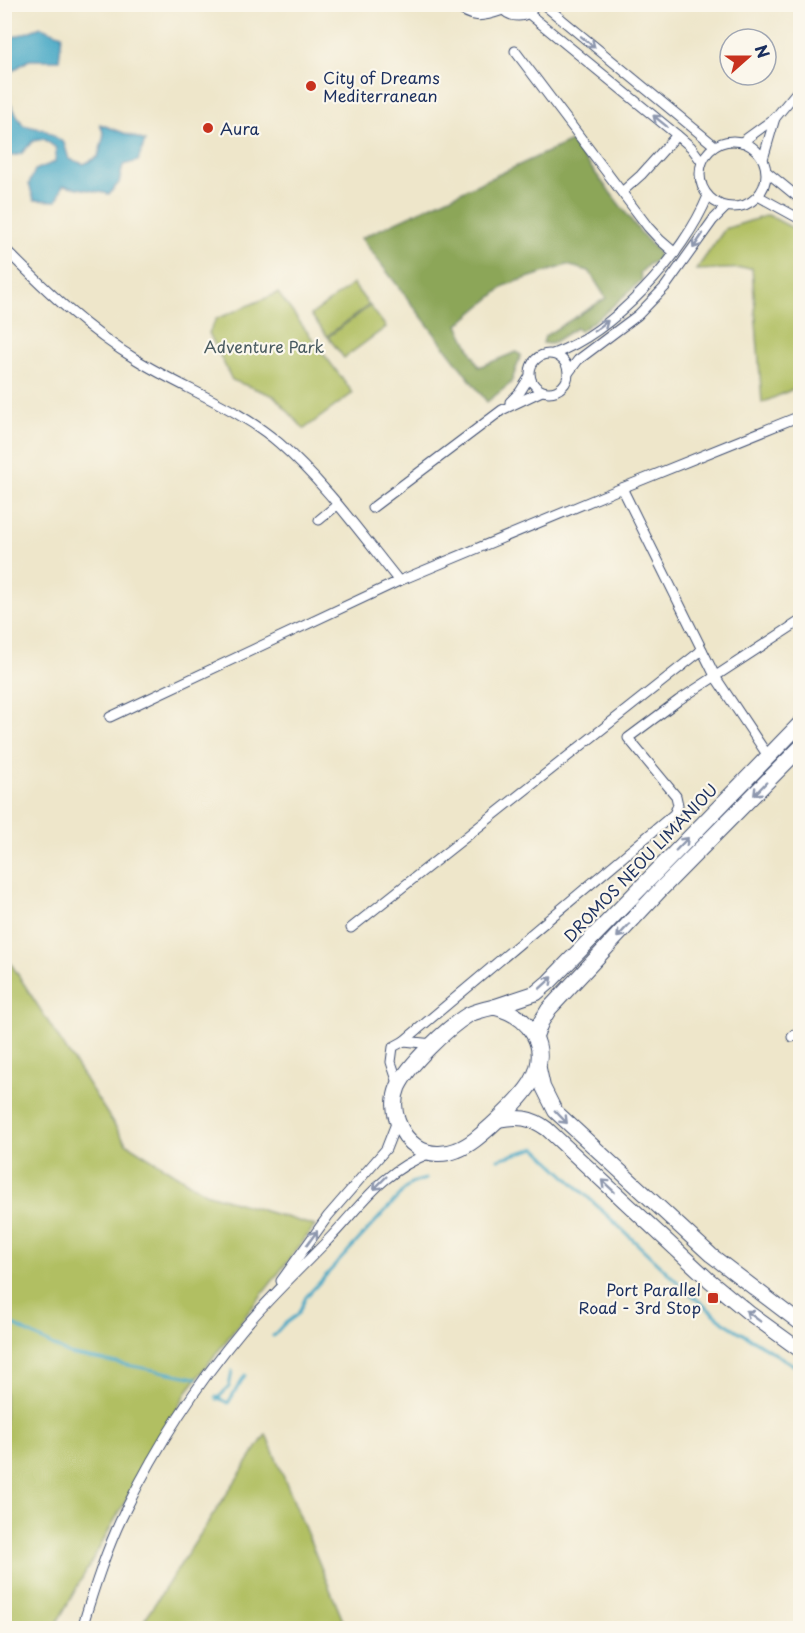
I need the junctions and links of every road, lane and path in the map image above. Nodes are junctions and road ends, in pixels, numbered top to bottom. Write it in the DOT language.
graph roads {
  1 [pos="453,4"];
  2 [pos="536,4"];
  3 [pos="543,4"];
  4 [pos="501,8"];
  5 [pos="529,14"];
  6 [pos="514,51"];
  7 [pos="801,88"];
  8 [pos="775,118"];
  9 [pos="677,135"];
  10 [pos="742,142"];
  11 [pos="715,146"];
  12 [pos="763,159"];
  13 [pos="702,162"];
  14 [pos="767,172"];
  15 [pos="623,191"];
  16 [pos="708,196"];
  17 [pos="758,196"];
  18 [pos="801,199"];
  19 [pos="726,207"];
  20 [pos="801,219"];
  21 [pos="4,248"];
  22 [pos="675,253"];
  23 [pos="553,354"];
  24 [pos="568,372"];
  25 [pos="530,376"];
  26 [pos="542,391"];
  27 [pos="502,410"];
  28 [pos="801,416"];
  29 [pos="622,488"];
  30 [pos="337,505"];
  31 [pos="372,508"];
  32 [pos="319,520"];
  33 [pos="399,581"];
  34 [pos="801,621"];
  35 [pos="702,650"];
  36 [pos="716,678"];
  37 [pos="110,717"];
  38 [pos="801,724"];
  39 [pos="801,748"];
  40 [pos="768,756"];
  41 [pos="351,928"];
  42 [pos="494,1007"];
  43 [pos="801,1030"];
  44 [pos="535,1037"];
  45 [pos="792,1037"];
  46 [pos="404,1041"];
  47 [pos="433,1044"];
  48 [pos="538,1064"];
  49 [pos="399,1086"];
  50 [pos="397,1120"];
  51 [pos="498,1120"];
  52 [pos="430,1153"];
  53 [pos="711,1256"];
  54 [pos="266,1303"];
  55 [pos="801,1311"];
  56 [pos="801,1323"];
  57 [pos="801,1350"];
  58 [pos="82,1629"];
  1 -- 4 [label="street"];
  2 -- 5 [label="street"];
  3 -- 11 [label="street, one-way"];
  4 -- 5 [label="street"];
  9 -- 5 [label="street, one-way"];
  6 -- 15 [label="street"];
  7 -- 8 [label="street"];
  8 -- 10 [label="street"];
  8 -- 12 [label="street"];
  9 -- 13 [label="street"];
  9 -- 15 [label="street"];
  10 -- 11 [label="street"];
  10 -- 12 [label="street"];
  11 -- 13 [label="street"];
  12 -- 14 [label="street"];
  13 -- 16 [label="street"];
  14 -- 17 [label="street"];
  14 -- 18 [label="street"];
  15 -- 22 [label="street"];
  16 -- 19 [label="street"];
  16 -- 22 [label="street"];
  17 -- 19 [label="street"];
  17 -- 20 [label="street"];
  19 -- 24 [label="street, one-way"];
  21 -- 30 [label="street"];
  23 -- 22 [label="street, one-way"];
  23 -- 24 [label="street"];
  23 -- 25 [label="street"];
  24 -- 26 [label="street"];
  25 -- 26 [label="street"];
  25 -- 27 [label="street"];
  26 -- 27 [label="street"];
  27 -- 31 [label="street"];
  28 -- 29 [label="street"];
  29 -- 33 [label="street"];
  29 -- 35 [label="street"];
  30 -- 32 [label="street"];
  30 -- 33 [label="street"];
  33 -- 37 [label="street"];
  34 -- 36 [label="street"];
  35 -- 36 [label="street"];
  35 -- 41 [label="street"];
  36 -- 40 [label="street"];
  36 -- 46 [label="street"];
  38 -- 40 [label="main road, DROMOS NEOU LIMANIOU"];
  39 -- 44 [label="main road, DROMOS NEOU LIMANIOU, one-way"];
  42 -- 40 [label="main road, DROMOS NEOU LIMANIOU, one-way"];
  42 -- 44 [label="main road"];
  42 -- 47 [label="main road"];
  43 -- 45 [label="street"];
  44 -- 48 [label="main road"];
  46 -- 47 [label="street"];
  46 -- 49 [label="street"];
  47 -- 49 [label="main road"];
  48 -- 51 [label="main road"];
  48 -- 53 [label="main road, one-way"];
  49 -- 50 [label="main road"];
  50 -- 52 [label="main road"];
  54 -- 50 [label="street, one-way"];
  51 -- 52 [label="main road"];
  57 -- 51 [label="main road, one-way"];
  52 -- 54 [label="street, one-way"];
  53 -- 55 [label="main road"];
  53 -- 56 [label="main road"];
  54 -- 58 [label="street"];
}
